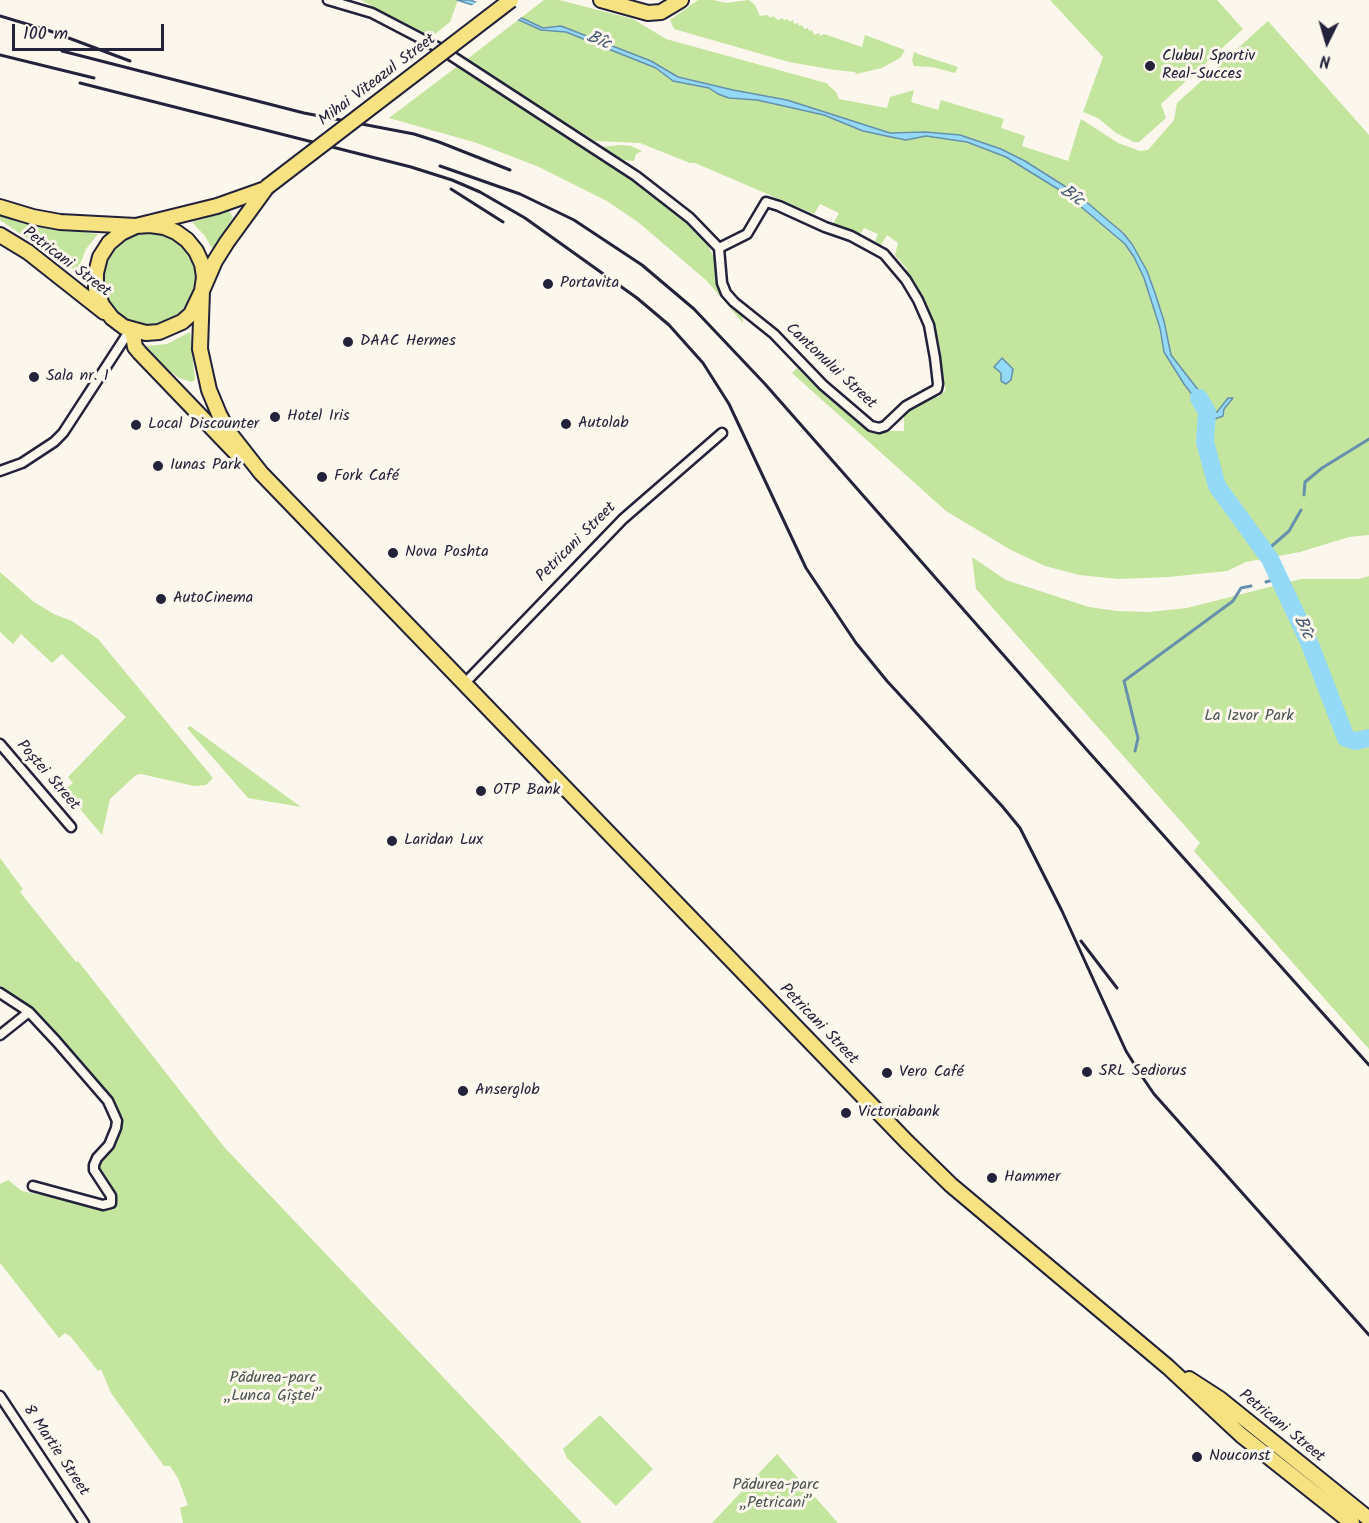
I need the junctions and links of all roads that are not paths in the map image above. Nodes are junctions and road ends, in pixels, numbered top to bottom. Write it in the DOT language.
graph roads {
  1 [pos="328,0"];
  2 [pos="512,0"];
  3 [pos="601,0"];
  4 [pos="677,2"];
  5 [pos="266,188"];
  6 [pos="0,207"];
  7 [pos="136,226"];
  8 [pos="0,235"];
  9 [pos="719,248"];
  10 [pos="202,291"];
  11 [pos="112,318"];
  12 [pos="131,330"];
  13 [pos="722,434"];
  14 [pos="0,471"];
  15 [pos="261,473"];
  16 [pos="464,684"];
  17 [pos="0,744"];
  18 [pos="71,827"];
  19 [pos="0,993"];
  20 [pos="29,1012"];
  21 [pos="0,1035"];
  22 [pos="33,1186"];
  23 [pos="1168,1367"];
  24 [pos="0,1396"];
  25 [pos="1369,1520"];
  26 [pos="84,1523"];
  27 [pos="1352,1523"];
  1 -- 9 [label="street"];
  2 -- 5 [label="main road, Mihai Viteazul Street, bridge"];
  3 -- 4 [label="main road"];
  5 -- 7 [label="main road, Mihai Viteazul Street"];
  5 -- 10 [label="main road, Mihai Viteazul Street"];
  6 -- 7 [label="main road, Petricani Street"];
  7 -- 10 [label="main road"];
  7 -- 11 [label="main road"];
  8 -- 11 [label="main road, Petricani Street"];
  9 -- 9 [label="street, Cantonului Street"];
  10 -- 12 [label="main road"];
  10 -- 15 [label="main road, Petricani Street"];
  11 -- 12 [label="main road"];
  12 -- 14 [label="street"];
  12 -- 15 [label="main road, Petricani Street"];
  13 -- 16 [label="street, Petricani Street"];
  15 -- 16 [label="main road, Petricani Street"];
  16 -- 23 [label="main road, Petricani Street"];
  17 -- 18 [label="street, Poștei Street"];
  19 -- 20 [label="street"];
  20 -- 21 [label="street"];
  20 -- 22 [label="street"];
  23 -- 25 [label="main road, Petricani Street"];
  23 -- 27 [label="main road, Petricani Street"];
  24 -- 26 [label="street, 8 Martie Street"];
}
